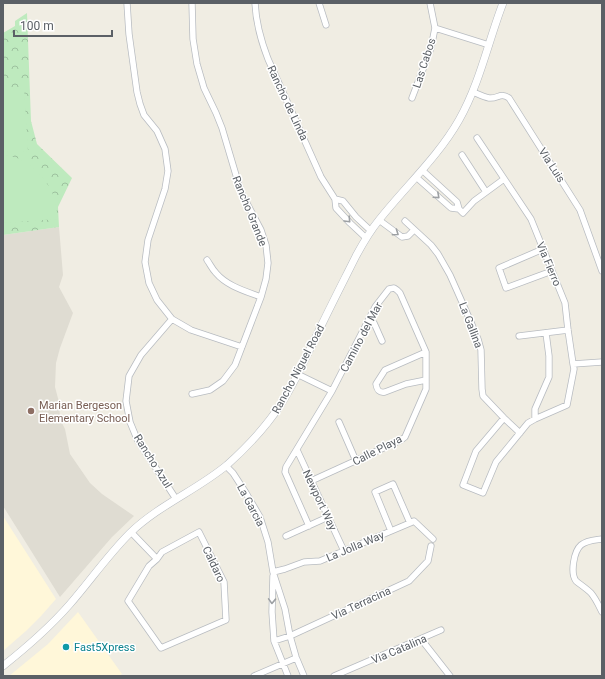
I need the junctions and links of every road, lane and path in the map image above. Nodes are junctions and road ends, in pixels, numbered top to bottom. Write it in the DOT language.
graph roads {
  1 [pos="128,3"];
  2 [pos="192,3"];
  3 [pos="255,3"];
  4 [pos="318,3"];
  5 [pos="430,3"];
  6 [pos="503,3"];
  7 [pos="326,25"];
  8 [pos="435,28"];
  9 [pos="489,45"];
  10 [pos="473,92"];
  11 [pos="412,98"];
  12 [pos="478,138"];
  13 [pos="462,155"];
  14 [pos="422,170"];
  15 [pos="416,177"];
  16 [pos="504,179"];
  17 [pos="486,192"];
  18 [pos="335,199"];
  19 [pos="461,211"];
  20 [pos="379,220"];
  21 [pos="405,221"];
  22 [pos="414,230"];
  23 [pos="371,231"];
  24 [pos="366,238"];
  25 [pos="543,249"];
  26 [pos="207,260"];
  27 [pos="602,270"];
  28 [pos="552,271"];
  29 [pos="394,288"];
  30 [pos="260,297"];
  31 [pos="172,319"];
  32 [pos="369,320"];
  33 [pos="568,330"];
  34 [pos="546,333"];
  35 [pos="519,336"];
  36 [pos="382,341"];
  37 [pos="242,347"];
  38 [pos="426,352"];
  39 [pos="602,362"];
  40 [pos="574,364"];
  41 [pos="297,374"];
  42 [pos="426,380"];
  43 [pos="332,391"];
  44 [pos="192,394"];
  45 [pos="504,418"];
  46 [pos="535,419"];
  47 [pos="339,422"];
  48 [pos="520,433"];
  49 [pos="297,450"];
  50 [pos="356,461"];
  51 [pos="226,466"];
  52 [pos="311,481"];
  53 [pos="176,499"];
  54 [pos="328,517"];
  55 [pos="410,523"];
  56 [pos="309,526"];
  57 [pos="391,531"];
  58 [pos="131,532"];
  59 [pos="286,536"];
  60 [pos="433,539"];
  61 [pos="602,539"];
  62 [pos="431,546"];
  63 [pos="344,551"];
  64 [pos="157,559"];
  65 [pos="273,572"];
  66 [pos="602,612"];
  67 [pos="441,630"];
  68 [pos="290,636"];
  69 [pos="421,639"];
  70 [pos="274,641"];
  71 [pos="296,658"];
  72 [pos="283,664"];
  73 [pos="3,666"];
  74 [pos="254,676"];
  75 [pos="288,676"];
  76 [pos="304,676"];
  77 [pos="334,676"];
  78 [pos="450,676"];
  1 -- 31 [label="street"];
  2 -- 30 [label="street, Rancho Grande"];
  3 -- 18 [label="street, Rancho de Linda"];
  4 -- 7 [label="street"];
  5 -- 8 [label="street, Las Cabos"];
  6 -- 9 [label="street, Rancho Niguel Road"];
  8 -- 9 [label="street"];
  8 -- 11 [label="street, Las Cabos"];
  9 -- 10 [label="street, Rancho Niguel Road"];
  10 -- 14 [label="street, Rancho Niguel Road"];
  10 -- 27 [label="street, Via Luis"];
  12 -- 16 [label="street, Via Fierro"];
  13 -- 17 [label="street"];
  14 -- 15 [label="street, Rancho Niguel Road"];
  14 -- 19 [label="street"];
  15 -- 19 [label="street, one-way"];
  15 -- 20 [label="street, Rancho Niguel Road"];
  16 -- 17 [label="street"];
  16 -- 25 [label="street, Via Fierro"];
  17 -- 19 [label="street"];
  18 -- 23 [label="street, Rancho de Linda"];
  18 -- 24 [label="street, Rancho de Linda, one-way"];
  20 -- 22 [label="street, one-way"];
  20 -- 23 [label="street, Rancho Niguel Road"];
  21 -- 22 [label="street, La Gallina"];
  22 -- 45 [label="street, La Gallina"];
  23 -- 24 [label="street, Rancho Niguel Road"];
  24 -- 41 [label="street, Rancho Niguel Road"];
  25 -- 28 [label="street, Via Fierro"];
  25 -- 28 [label="street"];
  26 -- 30 [label="street"];
  28 -- 33 [label="street, Via Fierro"];
  29 -- 32 [label="street, Camino del Mar"];
  29 -- 38 [label="street, Calle Playa"];
  30 -- 37 [label="street, Rancho Grande"];
  31 -- 37 [label="street"];
  31 -- 53 [label="street, Rancho Azul"];
  32 -- 36 [label="street"];
  32 -- 43 [label="street, Camino del Mar"];
  33 -- 34 [label="street"];
  33 -- 40 [label="street, Via Fierro"];
  34 -- 35 [label="street"];
  34 -- 46 [label="street"];
  37 -- 44 [label="street, Rancho Grande"];
  38 -- 42 [label="street, Calle Playa"];
  38 -- 42 [label="street"];
  39 -- 40 [label="street"];
  40 -- 46 [label="street, Via Fierro"];
  41 -- 43 [label="street"];
  41 -- 51 [label="street, Rancho Niguel Road"];
  42 -- 50 [label="street, Calle Playa"];
  43 -- 49 [label="street, Camino del Mar"];
  45 -- 48 [label="street, La Gallina"];
  45 -- 48 [label="street"];
  46 -- 48 [label="street"];
  47 -- 50 [label="street"];
  49 -- 52 [label="street, Newport Way"];
  49 -- 56 [label="street, Camino del Mar"];
  50 -- 52 [label="street, Calle Playa"];
  51 -- 53 [label="street, Rancho Niguel Road"];
  51 -- 65 [label="street, La Garcia"];
  52 -- 54 [label="street, Newport Way"];
  53 -- 58 [label="street, Rancho Niguel Road"];
  54 -- 56 [label="street"];
  54 -- 63 [label="street, Newport Way"];
  55 -- 57 [label="street, La Jolla Way"];
  55 -- 57 [label="street, La Jolla Way"];
  55 -- 60 [label="street"];
  56 -- 59 [label="street"];
  57 -- 63 [label="street, La Jolla Way"];
  58 -- 64 [label="street"];
  58 -- 73 [label="street, Rancho Niguel Road"];
  61 -- 66 [label="street"];
  62 -- 68 [label="street, Via Terracina"];
  63 -- 65 [label="street, La Jolla Way"];
  64 -- 64 [label="street, Caldaro"];
  65 -- 68 [label="street, La Garcia"];
  65 -- 70 [label="street, La Garcia, one-way"];
  67 -- 69 [label="street, Via Catalina"];
  68 -- 70 [label="street, Via Terracina"];
  68 -- 71 [label="street, La Garcia"];
  69 -- 77 [label="street, Via Catalina"];
  69 -- 78 [label="street"];
  70 -- 72 [label="street, La Garcia"];
  71 -- 72 [label="street"];
  71 -- 76 [label="street, La Garcia"];
  72 -- 74 [label="street"];
  72 -- 75 [label="street, La Garcia"];
}
